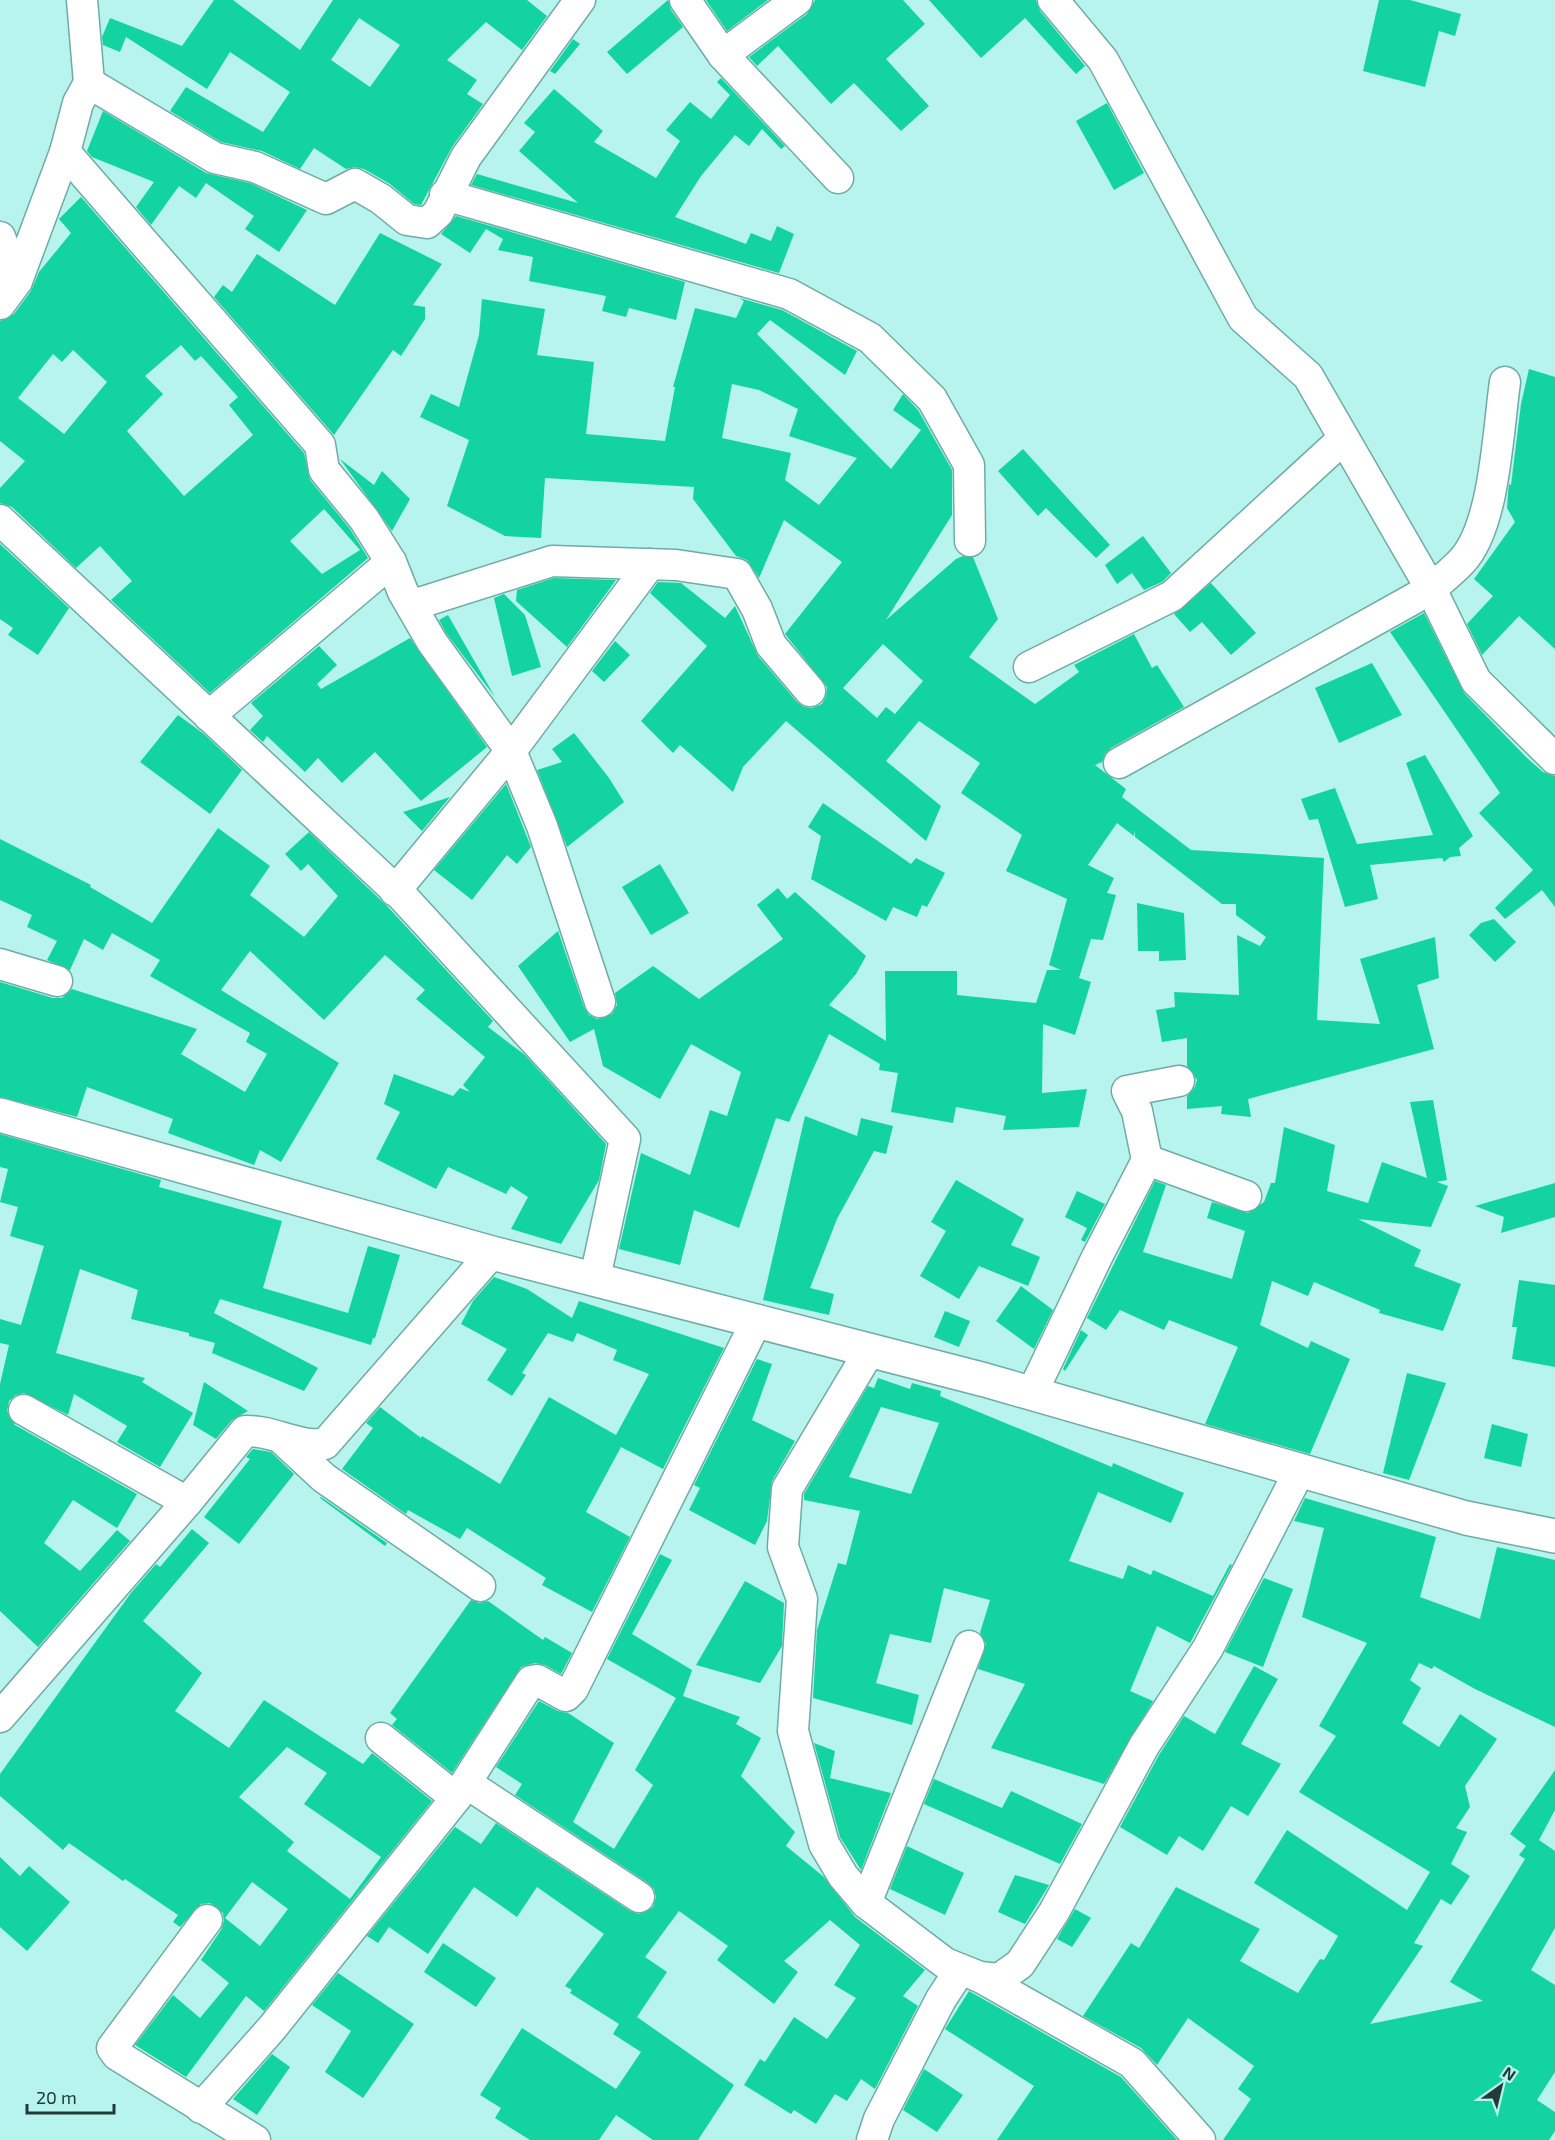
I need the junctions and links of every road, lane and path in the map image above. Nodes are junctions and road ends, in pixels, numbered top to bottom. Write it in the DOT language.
graph roads {
  1 [pos="82,0"];
  2 [pos="580,0"];
  3 [pos="685,0"];
  4 [pos="797,0"];
  5 [pos="1053,0"];
  6 [pos="723,55"];
  7 [pos="88,83"];
  8 [pos="65,152"];
  9 [pos="838,178"];
  10 [pos="445,195"];
  11 [pos="0,237"];
  12 [pos="8,292"];
  13 [pos="1504,382"];
  14 [pos="1343,439"];
  15 [pos="0,520"];
  16 [pos="970,541"];
  17 [pos="391,562"];
  18 [pos="650,564"];
  19 [pos="1431,589"];
  20 [pos="413,605"];
  21 [pos="1029,667"];
  22 [pos="810,691"];
  23 [pos="209,716"];
  24 [pos="511,751"];
  25 [pos="1555,759"];
  26 [pos="1119,763"];
  27 [pos="395,891"];
  28 [pos="0,964"];
  29 [pos="57,981"];
  30 [pos="600,1002"];
  31 [pos="1179,1081"];
  32 [pos="0,1115"];
  33 [pos="1147,1160"];
  34 [pos="1246,1196"];
  35 [pos="492,1253"];
  36 [pos="595,1278"];
  37 [pos="757,1320"];
  38 [pos="870,1350"];
  39 [pos="1032,1393"];
  40 [pos="24,1410"];
  41 [pos="282,1439"];
  42 [pos="1300,1470"];
  43 [pos="187,1502"];
  44 [pos="1555,1536"];
  45 [pos="480,1586"];
  46 [pos="969,1646"];
  47 [pos="0,1717"];
  48 [pos="381,1738"];
  49 [pos="461,1791"];
  50 [pos="639,1897"];
  51 [pos="866,1903"];
  52 [pos="207,1920"];
  53 [pos="970,1973"];
  54 [pos="201,2108"];
  55 [pos="255,2140"];
  56 [pos="872,2140"];
  57 [pos="1200,2140"];
  1 -- 7 [label="street"];
  2 -- 10 [label="street"];
  3 -- 6 [label="street"];
  4 -- 6 [label="street"];
  5 -- 14 [label="street"];
  6 -- 9 [label="street"];
  7 -- 8 [label="street"];
  7 -- 10 [label="street"];
  8 -- 12 [label="street"];
  8 -- 17 [label="street"];
  10 -- 16 [label="street"];
  11 -- 12 [label="street"];
  13 -- 19 [label="street"];
  14 -- 19 [label="street"];
  14 -- 21 [label="street"];
  15 -- 23 [label="street"];
  17 -- 20 [label="street"];
  17 -- 23 [label="street"];
  18 -- 20 [label="street"];
  18 -- 22 [label="street"];
  18 -- 24 [label="street"];
  19 -- 25 [label="street"];
  19 -- 26 [label="street"];
  20 -- 24 [label="street"];
  23 -- 27 [label="street"];
  24 -- 27 [label="street"];
  24 -- 30 [label="street"];
  27 -- 36 [label="street"];
  28 -- 29 [label="street"];
  31 -- 33 [label="street"];
  32 -- 35 [label="street"];
  33 -- 34 [label="street"];
  33 -- 39 [label="street"];
  35 -- 36 [label="street"];
  35 -- 41 [label="street"];
  36 -- 37 [label="street"];
  37 -- 38 [label="street"];
  37 -- 49 [label="street"];
  38 -- 39 [label="street"];
  38 -- 51 [label="street"];
  39 -- 42 [label="street"];
  40 -- 43 [label="street"];
  41 -- 43 [label="street"];
  41 -- 45 [label="street"];
  42 -- 44 [label="street"];
  42 -- 53 [label="street"];
  43 -- 47 [label="street"];
  46 -- 51 [label="street"];
  48 -- 49 [label="street"];
  49 -- 50 [label="street"];
  49 -- 54 [label="street"];
  51 -- 53 [label="street"];
  52 -- 54 [label="street"];
  53 -- 56 [label="street"];
  53 -- 57 [label="street"];
  54 -- 55 [label="street"];
}
